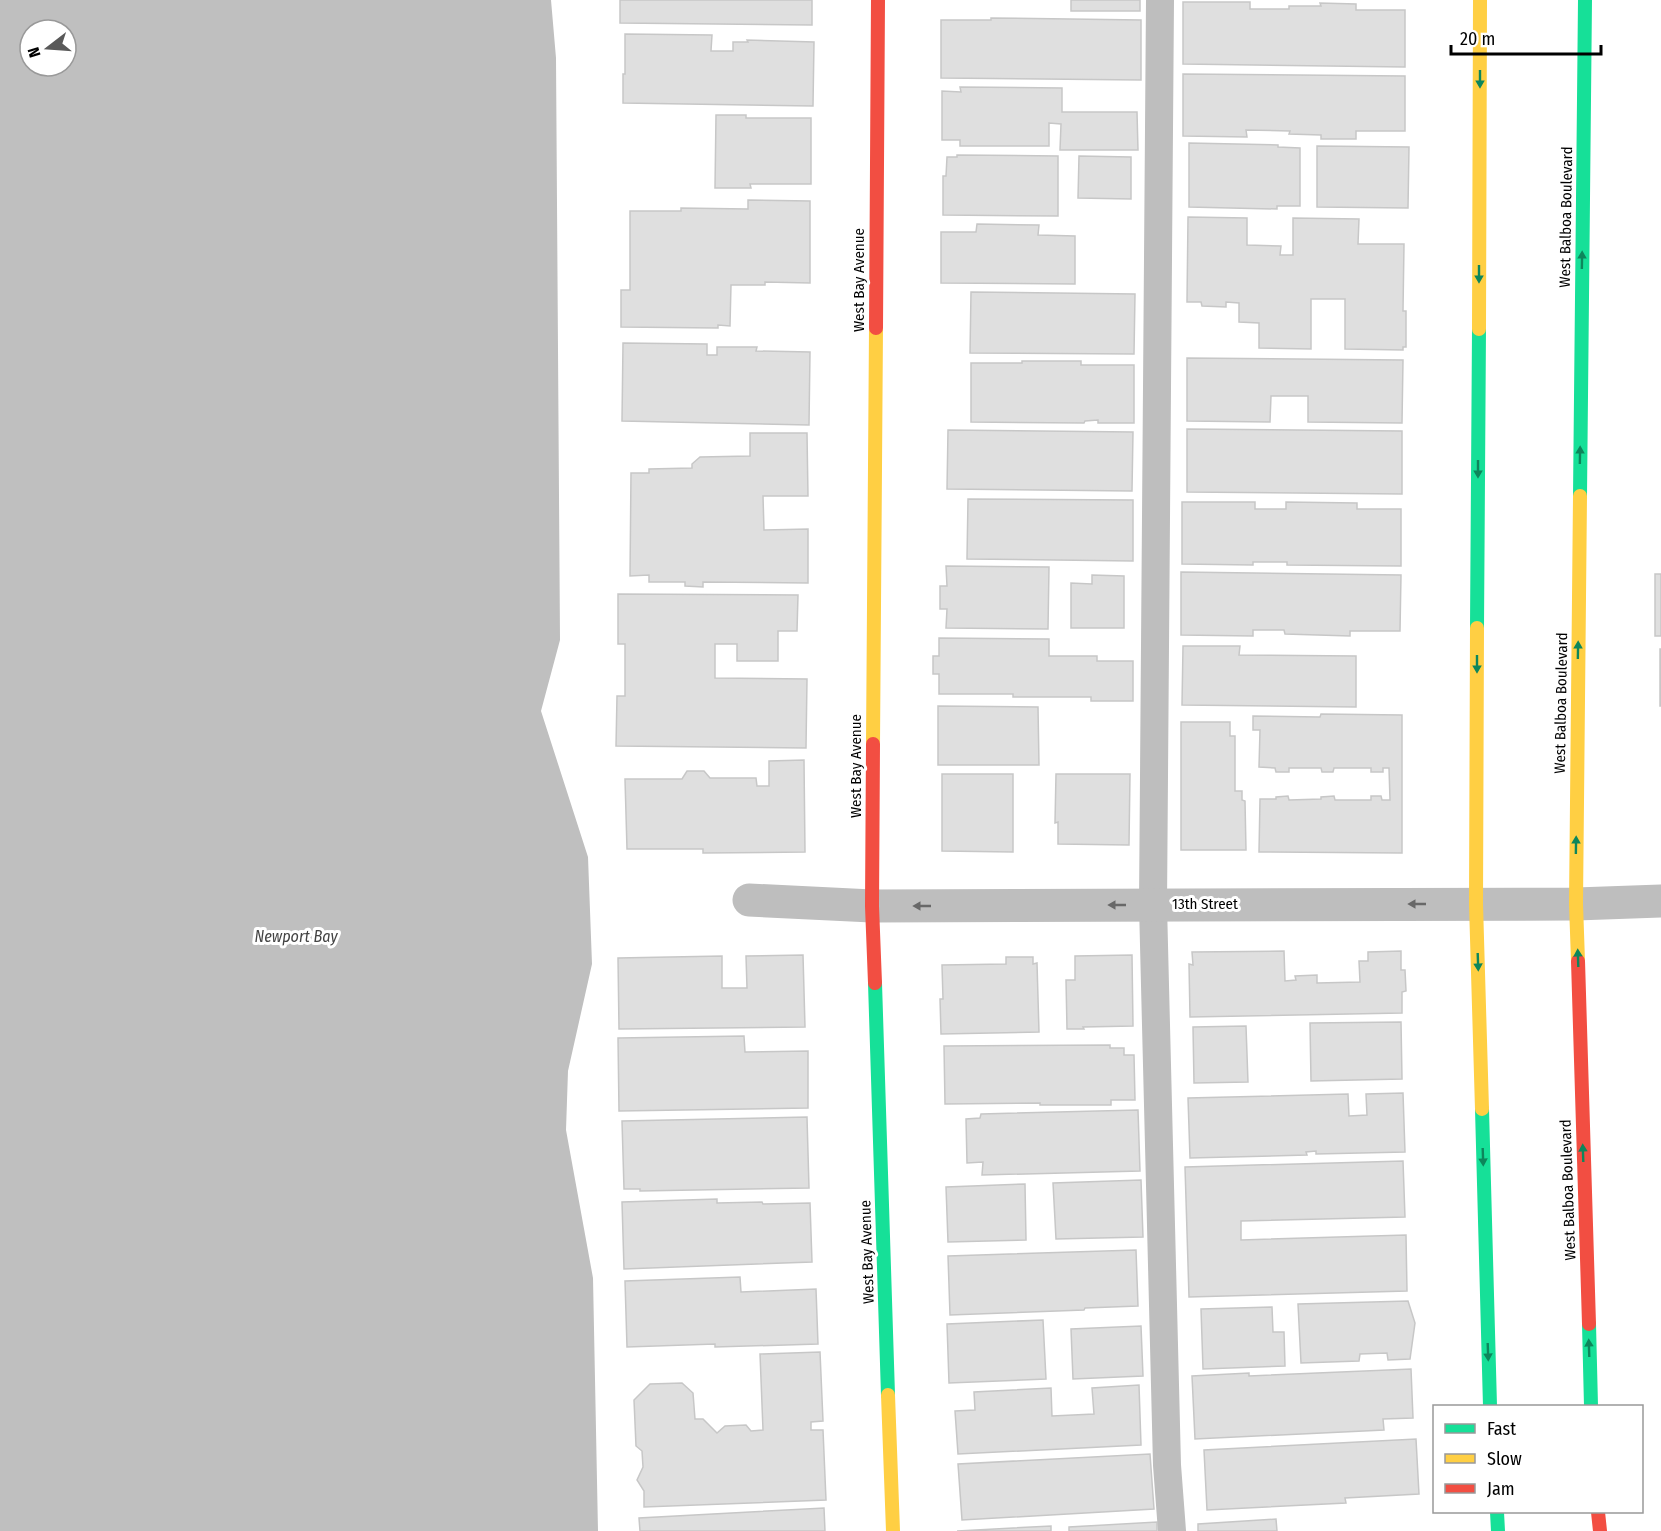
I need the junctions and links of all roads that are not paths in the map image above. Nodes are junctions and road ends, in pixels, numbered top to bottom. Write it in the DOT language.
graph roads {
  1 [pos="878,0"];
  2 [pos="1160,0"];
  3 [pos="1480,0"];
  4 [pos="1585,0"];
  5 [pos="748,900"];
  6 [pos="1661,901"];
  7 [pos="1476,904"];
  8 [pos="1576,904"];
  9 [pos="1154,905"];
  10 [pos="872,906"];
  11 [pos="1490,1405"];
  12 [pos="1591,1405"];
  13 [pos="1497,1513"];
  14 [pos="1598,1513"];
  15 [pos="893,1531"];
  16 [pos="1172,1531"];
  17 [pos="1498,1531"];
  18 [pos="1600,1531"];
  1 -- 10 [label="main road, West Bay Avenue"];
  2 -- 9 [label="lane"];
  3 -- 7 [label="main road, one-way"];
  8 -- 4 [label="main road, West Balboa Boulevard, one-way"];
  5 -- 10 [label="street, 13th Street"];
  6 -- 8 [label="street, 13th Street"];
  7 -- 8 [label="street, 13th Street"];
  7 -- 9 [label="street, 13th Street, one-way"];
  7 -- 11 [label="main road, one-way"];
  12 -- 8 [label="main road, West Balboa Boulevard, one-way"];
  9 -- 10 [label="street, 13th Street, one-way"];
  9 -- 16 [label="lane"];
  10 -- 15 [label="main road, West Bay Avenue"];
  13 -- 17 [label="main road"];
  14 -- 18 [label="main road"];
}
